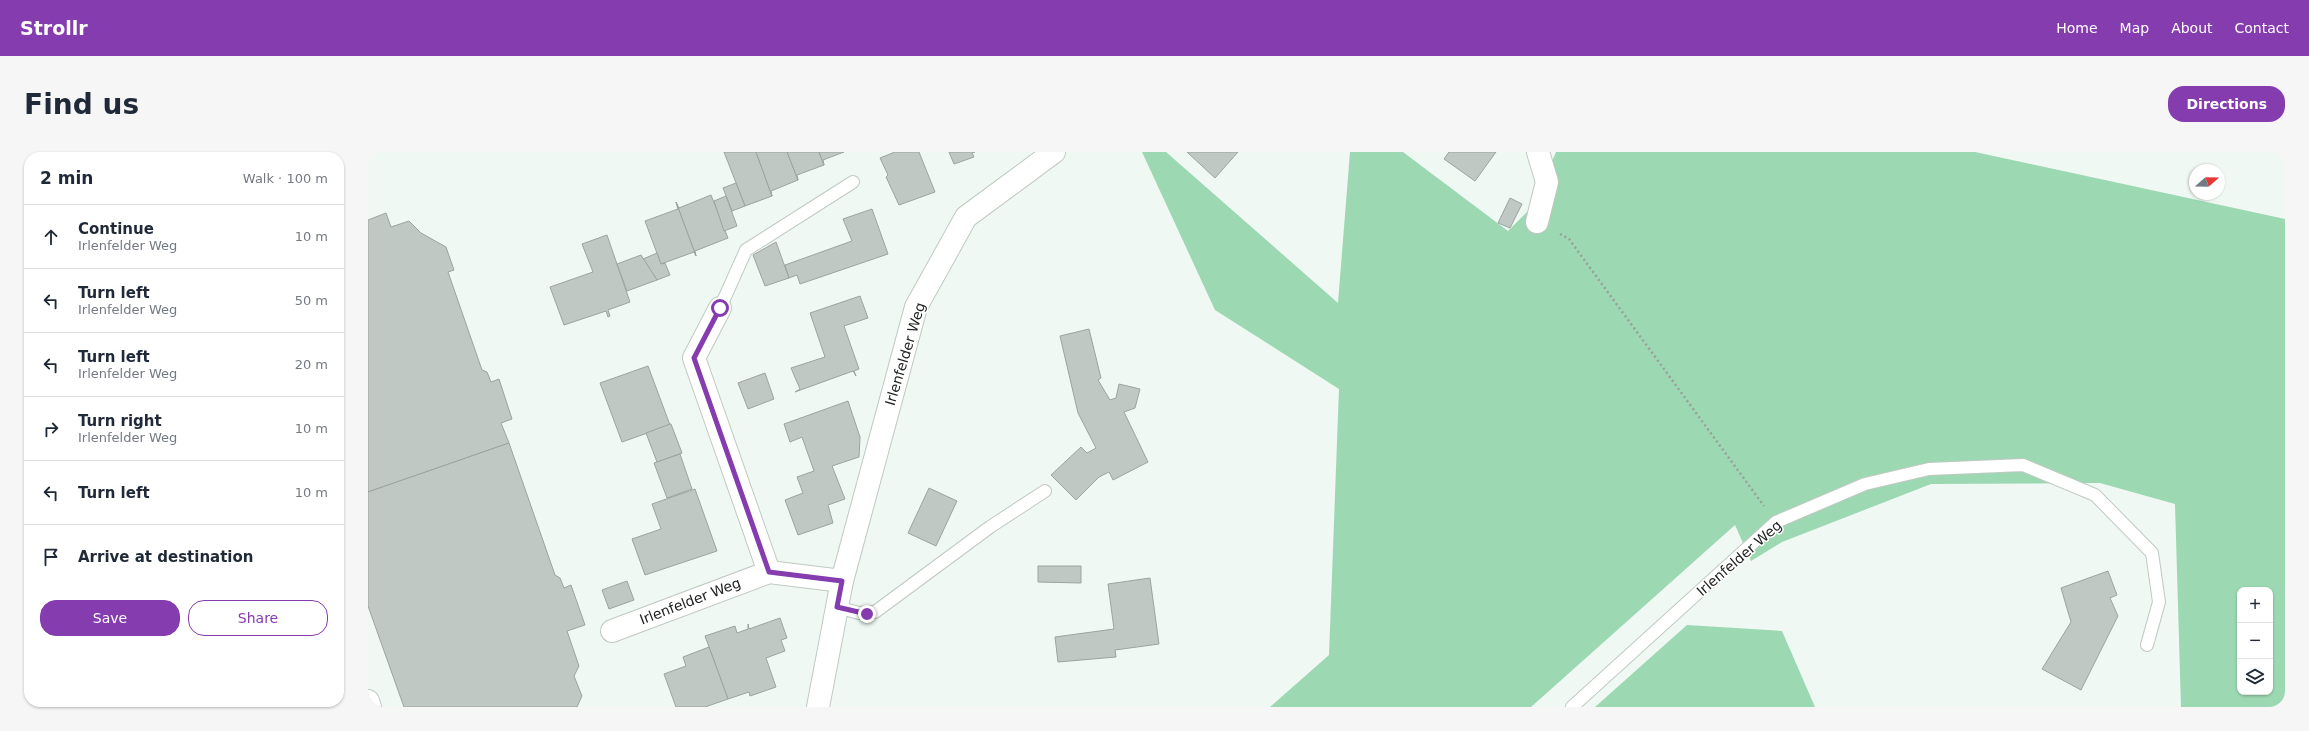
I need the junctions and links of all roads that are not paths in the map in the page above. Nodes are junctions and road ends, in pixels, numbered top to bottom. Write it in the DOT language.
graph roads {
  1 [pos="1054,152"];
  2 [pos="1538,152"];
  3 [pos="853,182"];
  4 [pos="1537,222"];
  5 [pos="720,308"];
  6 [pos="1046,491"];
  7 [pos="769,572"];
  8 [pos="842,581"];
  9 [pos="837,607"];
  10 [pos="612,631"];
  11 [pos="2147,645"];
  12 [pos="368,701"];
  13 [pos="370,707"];
  14 [pos="818,707"];
  15 [pos="1572,707"];
  1 -- 8 [label="street, Irlenfelder Weg"];
  2 -- 4 [label="street"];
  3 -- 5 [label="lane"];
  5 -- 7 [label="street"];
  6 -- 9 [label="lane"];
  7 -- 8 [label="street, Irlenfelder Weg"];
  7 -- 10 [label="street, Irlenfelder Weg"];
  8 -- 9 [label="street, Irlenfelder Weg"];
  9 -- 14 [label="street, Irlenfelder Weg"];
  11 -- 15 [label="lane, Irlenfelder Weg"];
  12 -- 13 [label="street"];
}
